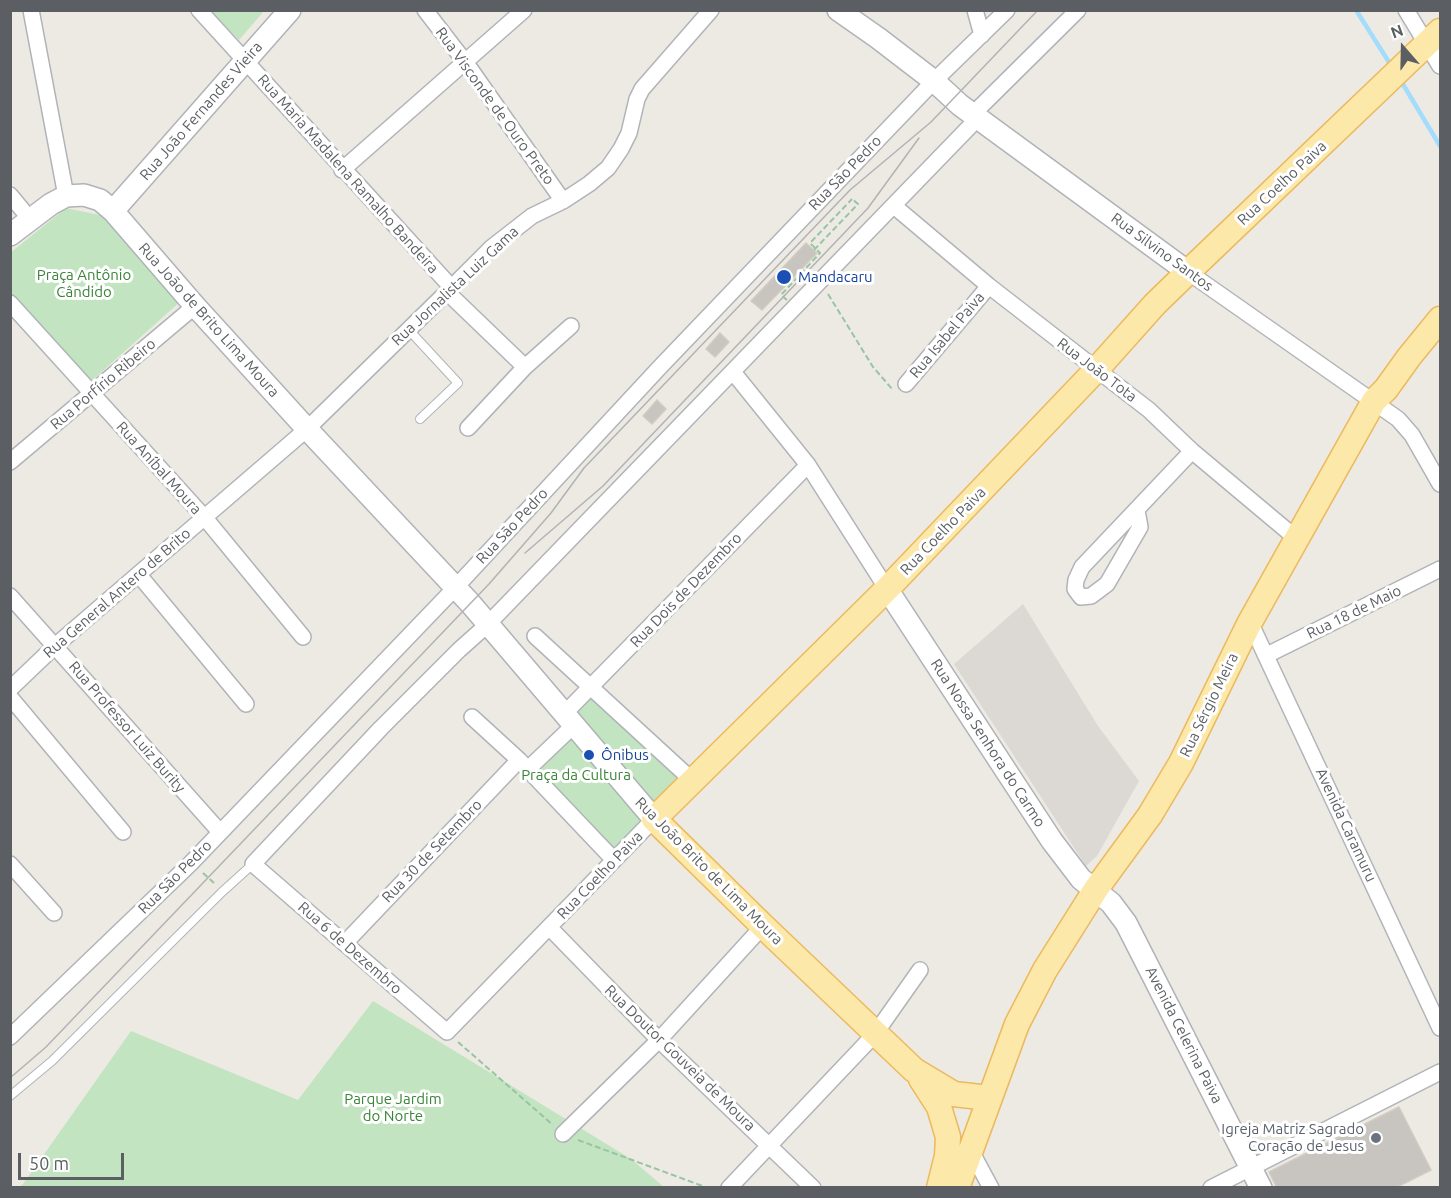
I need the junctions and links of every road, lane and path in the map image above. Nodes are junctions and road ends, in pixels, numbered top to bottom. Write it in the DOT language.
graph roads {
  1 [pos="31,10"];
  2 [pos="199,10"];
  3 [pos="290,10"];
  4 [pos="524,10"];
  5 [pos="711,10"];
  6 [pos="838,10"];
  7 [pos="975,10"];
  8 [pos="1007,10"];
  9 [pos="1078,10"];
  10 [pos="1406,10"];
  11 [pos="429,12"];
  12 [pos="982,35"];
  13 [pos="1434,38"];
  14 [pos="245,60"];
  15 [pos="466,63"];
  16 [pos="1440,66"];
  17 [pos="934,81"];
  18 [pos="976,116"];
  19 [pos="342,170"];
  20 [pos="10,195"];
  21 [pos="66,196"];
  22 [pos="563,201"];
  23 [pos="894,206"];
  24 [pos="113,211"];
  25 [pos="30,219"];
  26 [pos="10,235"];
  27 [pos="814,250"];
  28 [pos="1188,272"];
  29 [pos="820,281"];
  30 [pos="989,286"];
  31 [pos="450,290"];
  32 [pos="787,300"];
  33 [pos="10,303"];
  34 [pos="195,306"];
  35 [pos="1440,318"];
  36 [pos="571,326"];
  37 [pos="408,329"];
  38 [pos="525,367"];
  39 [pos="1096,370"];
  40 [pos="733,372"];
  41 [pos="906,384"];
  42 [pos="91,393"];
  43 [pos="1374,401"];
  44 [pos="420,419"];
  45 [pos="468,428"];
  46 [pos="307,429"];
  47 [pos="1192,451"];
  48 [pos="10,462"];
  49 [pos="808,465"];
  50 [pos="1440,484"];
  51 [pos="1137,511"];
  52 [pos="205,518"];
  53 [pos="1297,539"];
  54 [pos="1440,569"];
  55 [pos="139,574"];
  56 [pos="455,588"];
  57 [pos="887,589"];
  58 [pos="10,596"];
  59 [pos="470,603"];
  60 [pos="1250,622"];
  61 [pos="487,625"];
  62 [pos="535,636"];
  63 [pos="303,637"];
  64 [pos="56,646"];
  65 [pos="1267,655"];
  66 [pos="592,686"];
  67 [pos="10,688"];
  68 [pos="10,697"];
  69 [pos="246,704"];
  70 [pos="472,717"];
  71 [pos="569,720"];
  72 [pos="524,764"];
  73 [pos="693,781"];
  74 [pos="654,819"];
  75 [pos="123,831"];
  76 [pos="220,832"];
  77 [pos="614,860"];
  78 [pos="10,864"];
  79 [pos="190,864"];
  80 [pos="253,864"];
  81 [pos="1096,889"];
  82 [pos="222,892"];
  83 [pos="54,914"];
  84 [pos="763,926"];
  85 [pos="549,927"];
  86 [pos="345,943"];
  87 [pos="920,970"];
  88 [pos="1440,1028"];
  89 [pos="447,1032"];
  90 [pos="875,1034"];
  91 [pos="10,1036"];
  92 [pos="659,1040"];
  93 [pos="914,1070"];
  94 [pos="1440,1072"];
  95 [pos="10,1096"];
  96 [pos="989,1098"];
  97 [pos="563,1134"];
  98 [pos="769,1144"];
  99 [pos="970,1149"];
  100 [pos="1251,1168"];
  101 [pos="729,1188"];
  102 [pos="813,1188"];
  103 [pos="939,1188"];
  104 [pos="957,1188"];
  105 [pos="991,1188"];
  106 [pos="1211,1188"];
  107 [pos="1261,1188"];
  1 -- 21 [label="street"];
  2 -- 14 [label="street, Rua Maria Madalena Ramalho Bandeira"];
  3 -- 14 [label="street, Rua João Fernandes Vieira"];
  4 -- 15 [label="street"];
  5 -- 22 [label="street, Rua Jornalista Luiz Gama"];
  6 -- 17 [label="street, Rua Silvino Santos"];
  7 -- 12 [label="street"];
  8 -- 12 [label="street, Rua São Pedro"];
  9 -- 18 [label="street"];
  10 -- 13 [label="street"];
  11 -- 15 [label="street, Rua Visconde de Ouro Preto"];
  12 -- 17 [label="street, Rua São Pedro"];
  13 -- 16 [label="street"];
  13 -- 28 [label="main road, Rua Coelho Paiva"];
  14 -- 19 [label="street, Rua Maria Madalena Ramalho Bandeira"];
  14 -- 24 [label="street, Rua João Fernandes Vieira"];
  15 -- 19 [label="street"];
  15 -- 22 [label="street, Rua Visconde de Ouro Preto"];
  17 -- 18 [label="street, Rua Silvino Santos"];
  17 -- 56 [label="street, Rua São Pedro"];
  18 -- 23 [label="street"];
  18 -- 28 [label="street, Rua Silvino Santos"];
  19 -- 31 [label="street, Rua Maria Madalena Ramalho Bandeira"];
  20 -- 25 [label="street"];
  21 -- 24 [label="street, Rua João de Brito Lima Moura"];
  21 -- 25 [label="street"];
  22 -- 31 [label="street, Rua Jornalista Luiz Gama"];
  23 -- 29 [label="street"];
  23 -- 30 [label="street, Rua João Tota"];
  24 -- 34 [label="street, Rua João de Brito Lima Moura"];
  25 -- 26 [label="street"];
  27 -- 32 [label="path, bridge"];
  28 -- 39 [label="main road, Rua Coelho Paiva"];
  28 -- 43 [label="street, Rua Silvino Santos"];
  29 -- 40 [label="street"];
  29 -- 41 [label="path"];
  30 -- 39 [label="street, Rua João Tota"];
  30 -- 41 [label="street, Rua Isabel Paiva"];
  31 -- 37 [label="street, Rua Jornalista Luiz Gama"];
  31 -- 38 [label="street, Rua Maria Madalena Ramalho Bandeira"];
  33 -- 42 [label="street, Rua Aníbal Moura"];
  34 -- 42 [label="street, Rua Porfírio Ribeiro"];
  34 -- 46 [label="street, Rua João de Brito Lima Moura"];
  35 -- 43 [label="main road, Rua Sérgio Meira"];
  36 -- 38 [label="street"];
  37 -- 44 [label="lane"];
  37 -- 46 [label="street, Rua Jornalista Luiz Gama"];
  38 -- 45 [label="street"];
  39 -- 47 [label="street, Rua João Tota"];
  39 -- 57 [label="main road, Rua Coelho Paiva"];
  40 -- 49 [label="street"];
  40 -- 61 [label="street"];
  42 -- 48 [label="street, Rua Porfírio Ribeiro"];
  42 -- 52 [label="street, Rua Aníbal Moura"];
  43 -- 50 [label="street, Rua Silvino Santos"];
  43 -- 53 [label="main road, Rua Sérgio Meira"];
  46 -- 52 [label="street, Rua General Antero de Brito"];
  46 -- 56 [label="street, Rua João de Brito Lima Moura"];
  47 -- 51 [label="street"];
  47 -- 53 [label="street, Rua João Tota"];
  49 -- 57 [label="street"];
  49 -- 66 [label="street, Rua Dois de Dezembro"];
  51 -- 51 [label="street"];
  52 -- 55 [label="street, Rua General Antero de Brito"];
  52 -- 63 [label="street, Rua Aníbal Moura"];
  53 -- 60 [label="main road, Rua Sérgio Meira"];
  54 -- 65 [label="street, Rua 18 de Maio"];
  55 -- 64 [label="street, Rua General Antero de Brito"];
  55 -- 69 [label="street"];
  56 -- 59 [label="street, Rua João de Brito Lima Moura"];
  56 -- 76 [label="street, Rua São Pedro"];
  57 -- 73 [label="main road, Rua Coelho Paiva"];
  57 -- 81 [label="street, Rua Nossa Senhora do Carmo"];
  58 -- 64 [label="street, Rua Professor Luiz Burity"];
  59 -- 61 [label="street, Rua João Brito de Lima Moura"];
  60 -- 65 [label="street, Avenida Caramuru"];
  60 -- 81 [label="main road, Rua Sérgio Meira"];
  61 -- 71 [label="street, Rua João Brito de Lima Moura"];
  61 -- 80 [label="street"];
  62 -- 66 [label="street"];
  64 -- 67 [label="street, Rua General Antero de Brito"];
  64 -- 76 [label="street, Rua Professor Luiz Burity"];
  65 -- 88 [label="street, Avenida Caramuru"];
  66 -- 71 [label="street, Rua Dois de Dezembro"];
  66 -- 73 [label="street"];
  68 -- 75 [label="street"];
  70 -- 72 [label="street"];
  71 -- 72 [label="street, Rua 30 de Setembro"];
  71 -- 74 [label="street, Rua João Brito de Lima Moura"];
  72 -- 77 [label="street"];
  72 -- 86 [label="street, Rua 30 de Setembro"];
  73 -- 74 [label="main road, Rua Coelho Paiva"];
  74 -- 77 [label="street, Rua Coelho Paiva"];
  74 -- 84 [label="main road, Rua João Brito de Lima Moura"];
  76 -- 79 [label="street, Rua São Pedro"];
  77 -- 85 [label="street, Rua Coelho Paiva"];
  78 -- 83 [label="street"];
  79 -- 82 [label="path"];
  79 -- 91 [label="street, Rua São Pedro"];
  80 -- 82 [label="lane"];
  80 -- 86 [label="street, Rua 6 de Dezembro"];
  81 -- 96 [label="main road, Rua Sérgio Meira"];
  81 -- 100 [label="street, Avenida Celerina Paiva"];
  82 -- 95 [label="lane"];
  84 -- 90 [label="main road, Rua João Brito de Lima Moura"];
  84 -- 92 [label="street"];
  85 -- 89 [label="street, Rua Coelho Paiva"];
  85 -- 92 [label="street, Rua Doutor Gouveia de Moura"];
  86 -- 89 [label="street, Rua 6 de Dezembro"];
  87 -- 90 [label="street"];
  90 -- 93 [label="main road, Rua João Brito de Lima Moura"];
  90 -- 98 [label="street"];
  92 -- 97 [label="street"];
  92 -- 98 [label="street, Rua Doutor Gouveia de Moura"];
  93 -- 96 [label="main road"];
  93 -- 103 [label="main road"];
  94 -- 100 [label="street"];
  96 -- 99 [label="main road, Rua Sérgio Meira"];
  98 -- 101 [label="street"];
  98 -- 102 [label="street, Rua Doutor Gouveia de Moura"];
  99 -- 104 [label="main road, Rua Sérgio Meira"];
  99 -- 105 [label="street"];
  100 -- 106 [label="street"];
  100 -- 107 [label="street, Avenida Celerina Paiva"];
}
